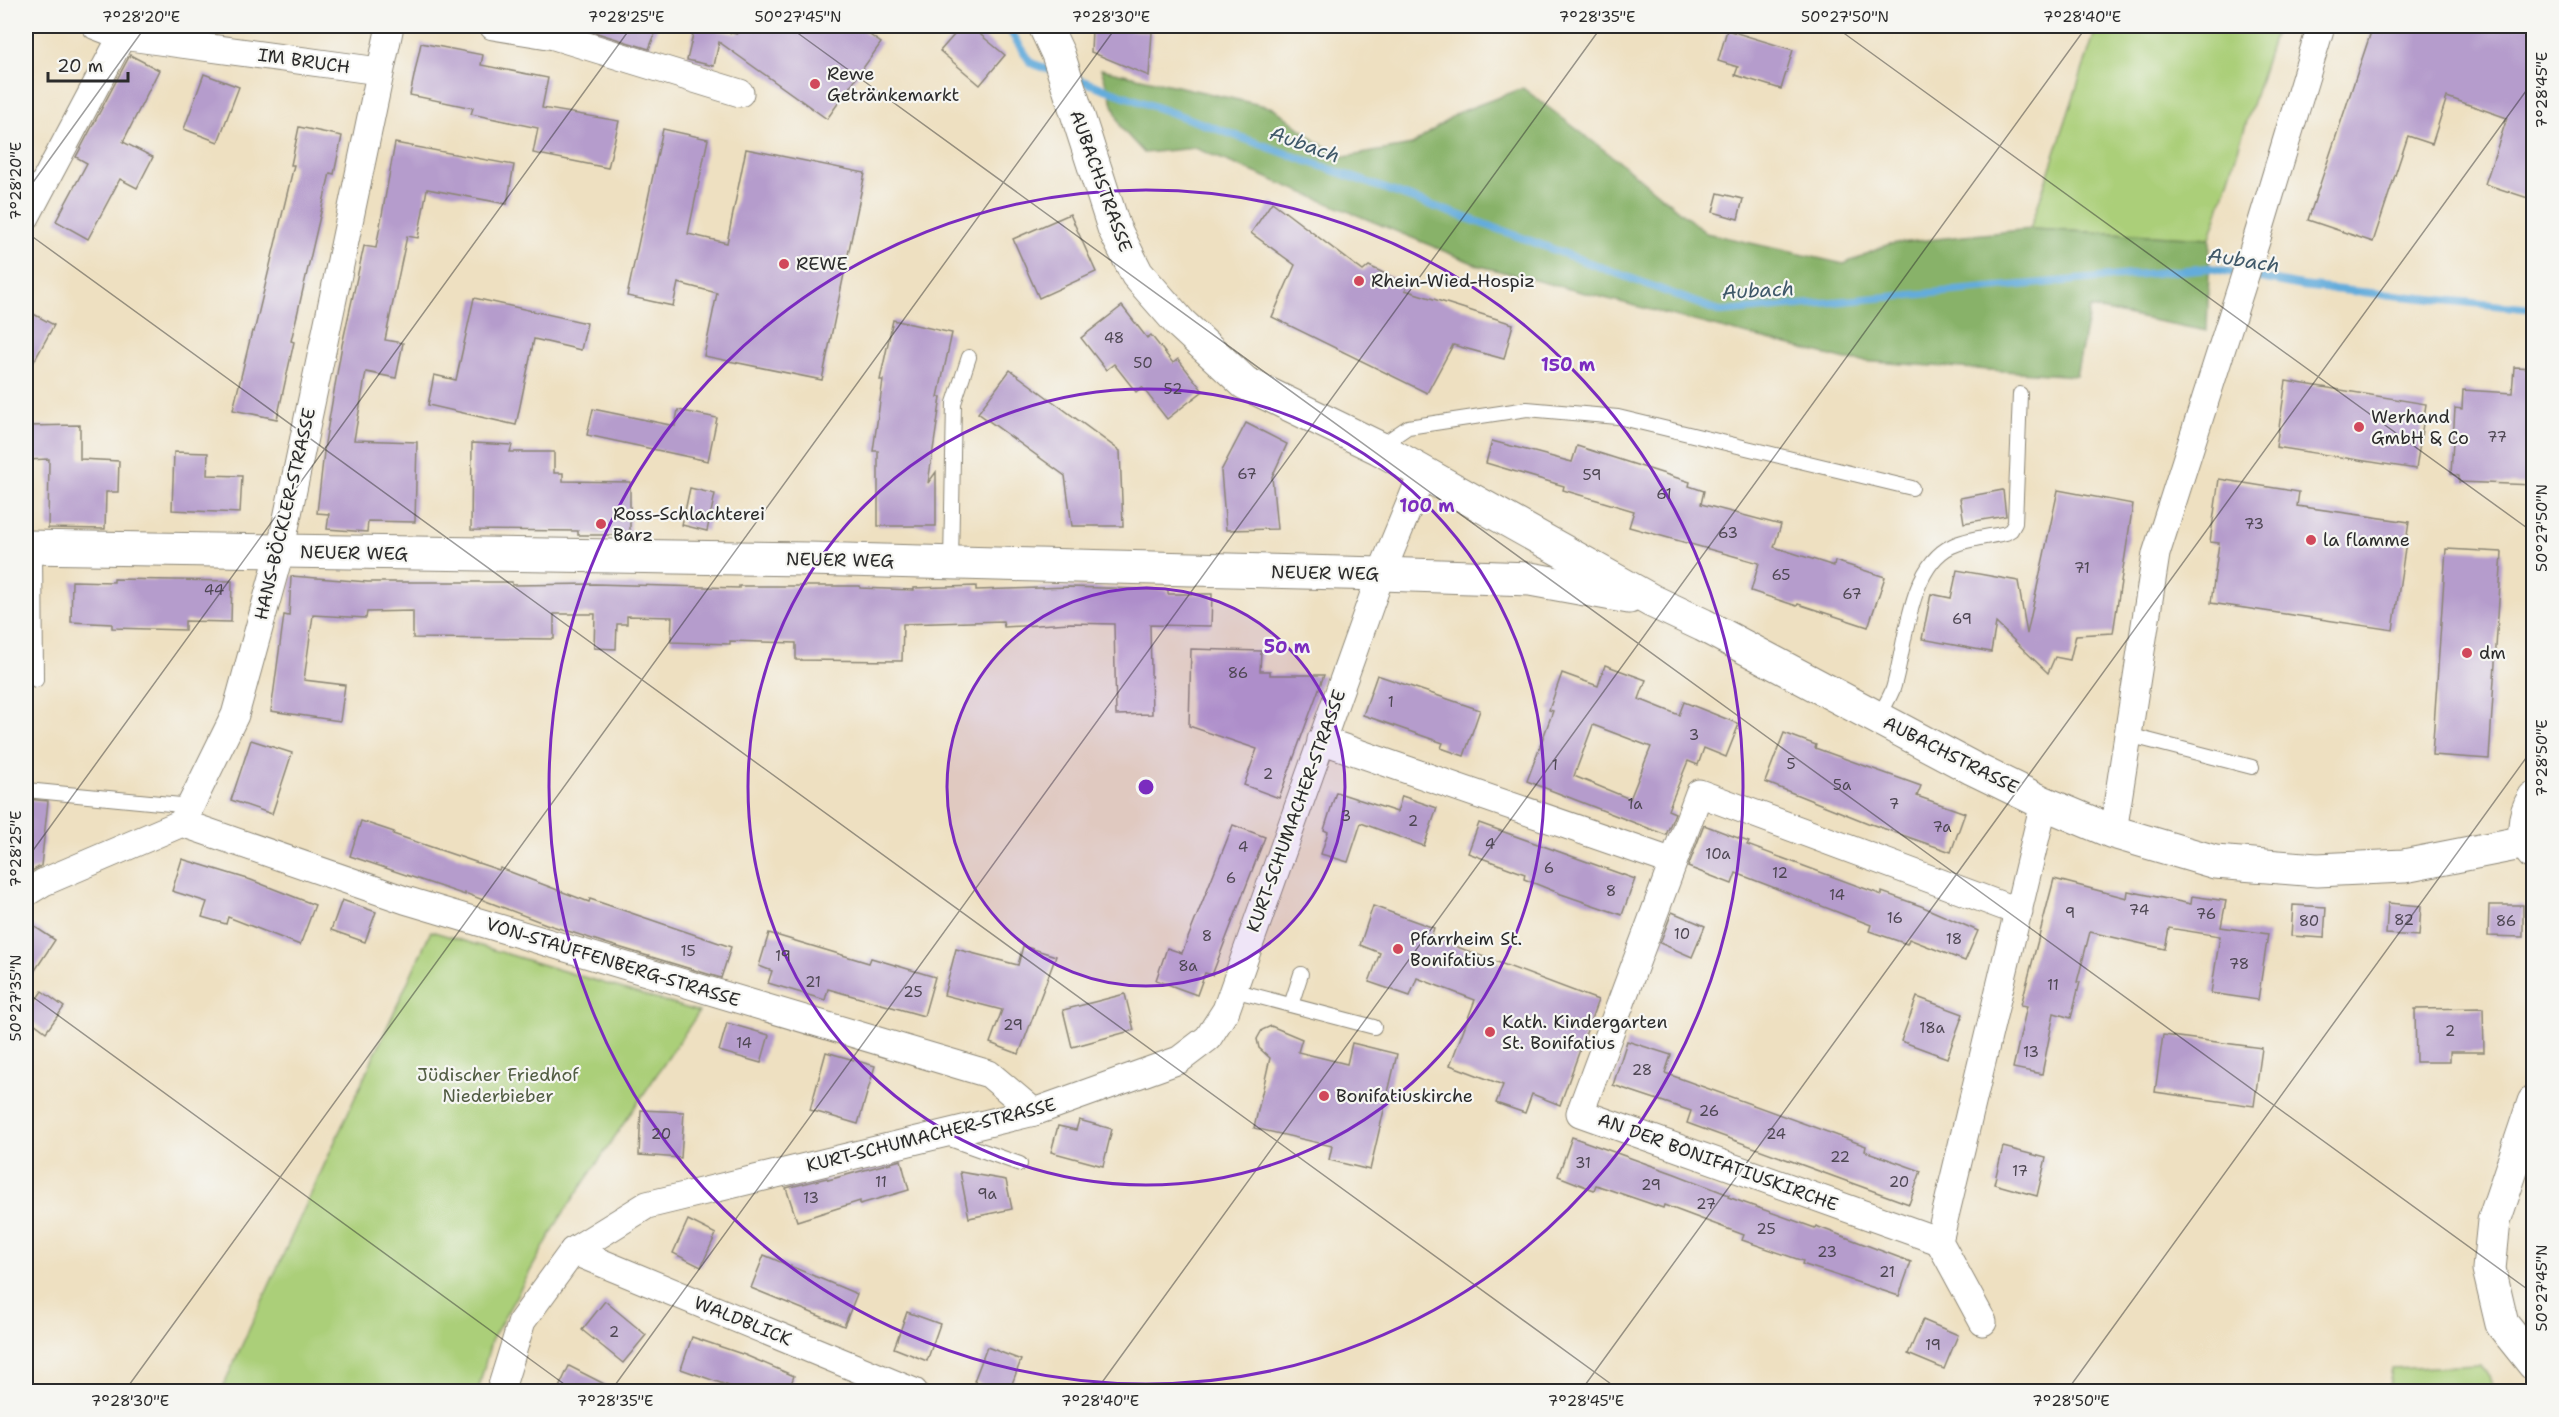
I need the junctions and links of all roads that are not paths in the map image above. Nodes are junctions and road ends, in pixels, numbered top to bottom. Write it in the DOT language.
graph roads {
  1 [pos="96,26"];
  2 [pos="390,26"];
  3 [pos="493,26"];
  4 [pos="2321,26"];
  5 [pos="122,36"];
  6 [pos="1052,40"];
  7 [pos="379,71"];
  8 [pos="740,93"];
  9 [pos="26,218"];
  10 [pos="969,357"];
  11 [pos="2020,394"];
  12 [pos="1379,448"];
  13 [pos="1424,472"];
  14 [pos="1912,488"];
  15 [pos="30,547"];
  16 [pos="280,552"];
  17 [pos="951,563"];
  18 [pos="1381,574"];
  19 [pos="1652,601"];
  20 [pos="36,680"];
  21 [pos="1879,718"];
  22 [pos="2128,735"];
  23 [pos="1321,740"];
  24 [pos="2252,767"];
  25 [pos="26,790"];
  26 [pos="2534,798"];
  27 [pos="2044,803"];
  28 [pos="187,815"];
  29 [pos="2113,832"];
  30 [pos="2530,848"];
  31 [pos="1673,862"];
  32 [pos="26,893"];
  33 [pos="2019,912"];
  34 [pos="1301,974"];
  35 [pos="1233,990"];
  36 [pos="1291,1005"];
  37 [pos="1374,1027"];
  38 [pos="2534,1102"];
  39 [pos="1034,1112"];
  40 [pos="936,1135"];
  41 [pos="1020,1164"];
  42 [pos="1939,1241"];
  43 [pos="573,1251"];
  44 [pos="1983,1323"];
  45 [pos="2534,1364"];
  46 [pos="500,1392"];
  47 [pos="914,1392"];
  1 -- 5 [label="street, IM BRUCH"];
  2 -- 7 [label="street, HANS-BÖCKLER-STRASSE"];
  3 -- 8 [label="street"];
  4 -- 22 [label="street"];
  5 -- 7 [label="street, IM BRUCH"];
  5 -- 9 [label="street"];
  6 -- 12 [label="street, AUBACHSTRASSE"];
  7 -- 16 [label="street, HANS-BÖCKLER-STRASSE"];
  10 -- 17 [label="lane"];
  11 -- 21 [label="lane"];
  12 -- 13 [label="street, AUBACHSTRASSE"];
  12 -- 14 [label="lane"];
  13 -- 18 [label="street"];
  13 -- 19 [label="street, AUBACHSTRASSE"];
  15 -- 16 [label="street, NEUER WEG"];
  15 -- 20 [label="lane"];
  16 -- 17 [label="street, NEUER WEG"];
  16 -- 28 [label="street, HANS-BÖCKLER-STRASSE"];
  17 -- 18 [label="street, NEUER WEG"];
  18 -- 19 [label="street, NEUER WEG"];
  18 -- 23 [label="street, KURT-SCHUMACHER-STRASSE"];
  19 -- 21 [label="street, AUBACHSTRASSE"];
  21 -- 27 [label="street, AUBACHSTRASSE"];
  22 -- 24 [label="lane"];
  22 -- 29 [label="street"];
  23 -- 31 [label="street"];
  23 -- 35 [label="street, KURT-SCHUMACHER-STRASSE"];
  25 -- 28 [label="lane"];
  26 -- 30 [label="street"];
  27 -- 29 [label="street, AUBACHSTRASSE"];
  27 -- 33 [label="street"];
  28 -- 32 [label="street"];
  28 -- 39 [label="street, VON-STAUFFENBERG-STRASSE"];
  29 -- 30 [label="street, AUBACHSTRASSE"];
  31 -- 33 [label="street, AN DER BONIFATIUSKIRCHE"];
  31 -- 42 [label="street, AN DER BONIFATIUSKIRCHE"];
  33 -- 42 [label="street"];
  34 -- 36 [label="lane"];
  35 -- 36 [label="lane"];
  35 -- 39 [label="street, KURT-SCHUMACHER-STRASSE"];
  36 -- 37 [label="lane"];
  38 -- 45 [label="street"];
  39 -- 40 [label="street, KURT-SCHUMACHER-STRASSE"];
  40 -- 41 [label="lane"];
  40 -- 43 [label="street, KURT-SCHUMACHER-STRASSE"];
  42 -- 44 [label="street"];
  43 -- 46 [label="street, KURT-SCHUMACHER-STRASSE"];
  43 -- 47 [label="street, WALDBLICK"];
}
